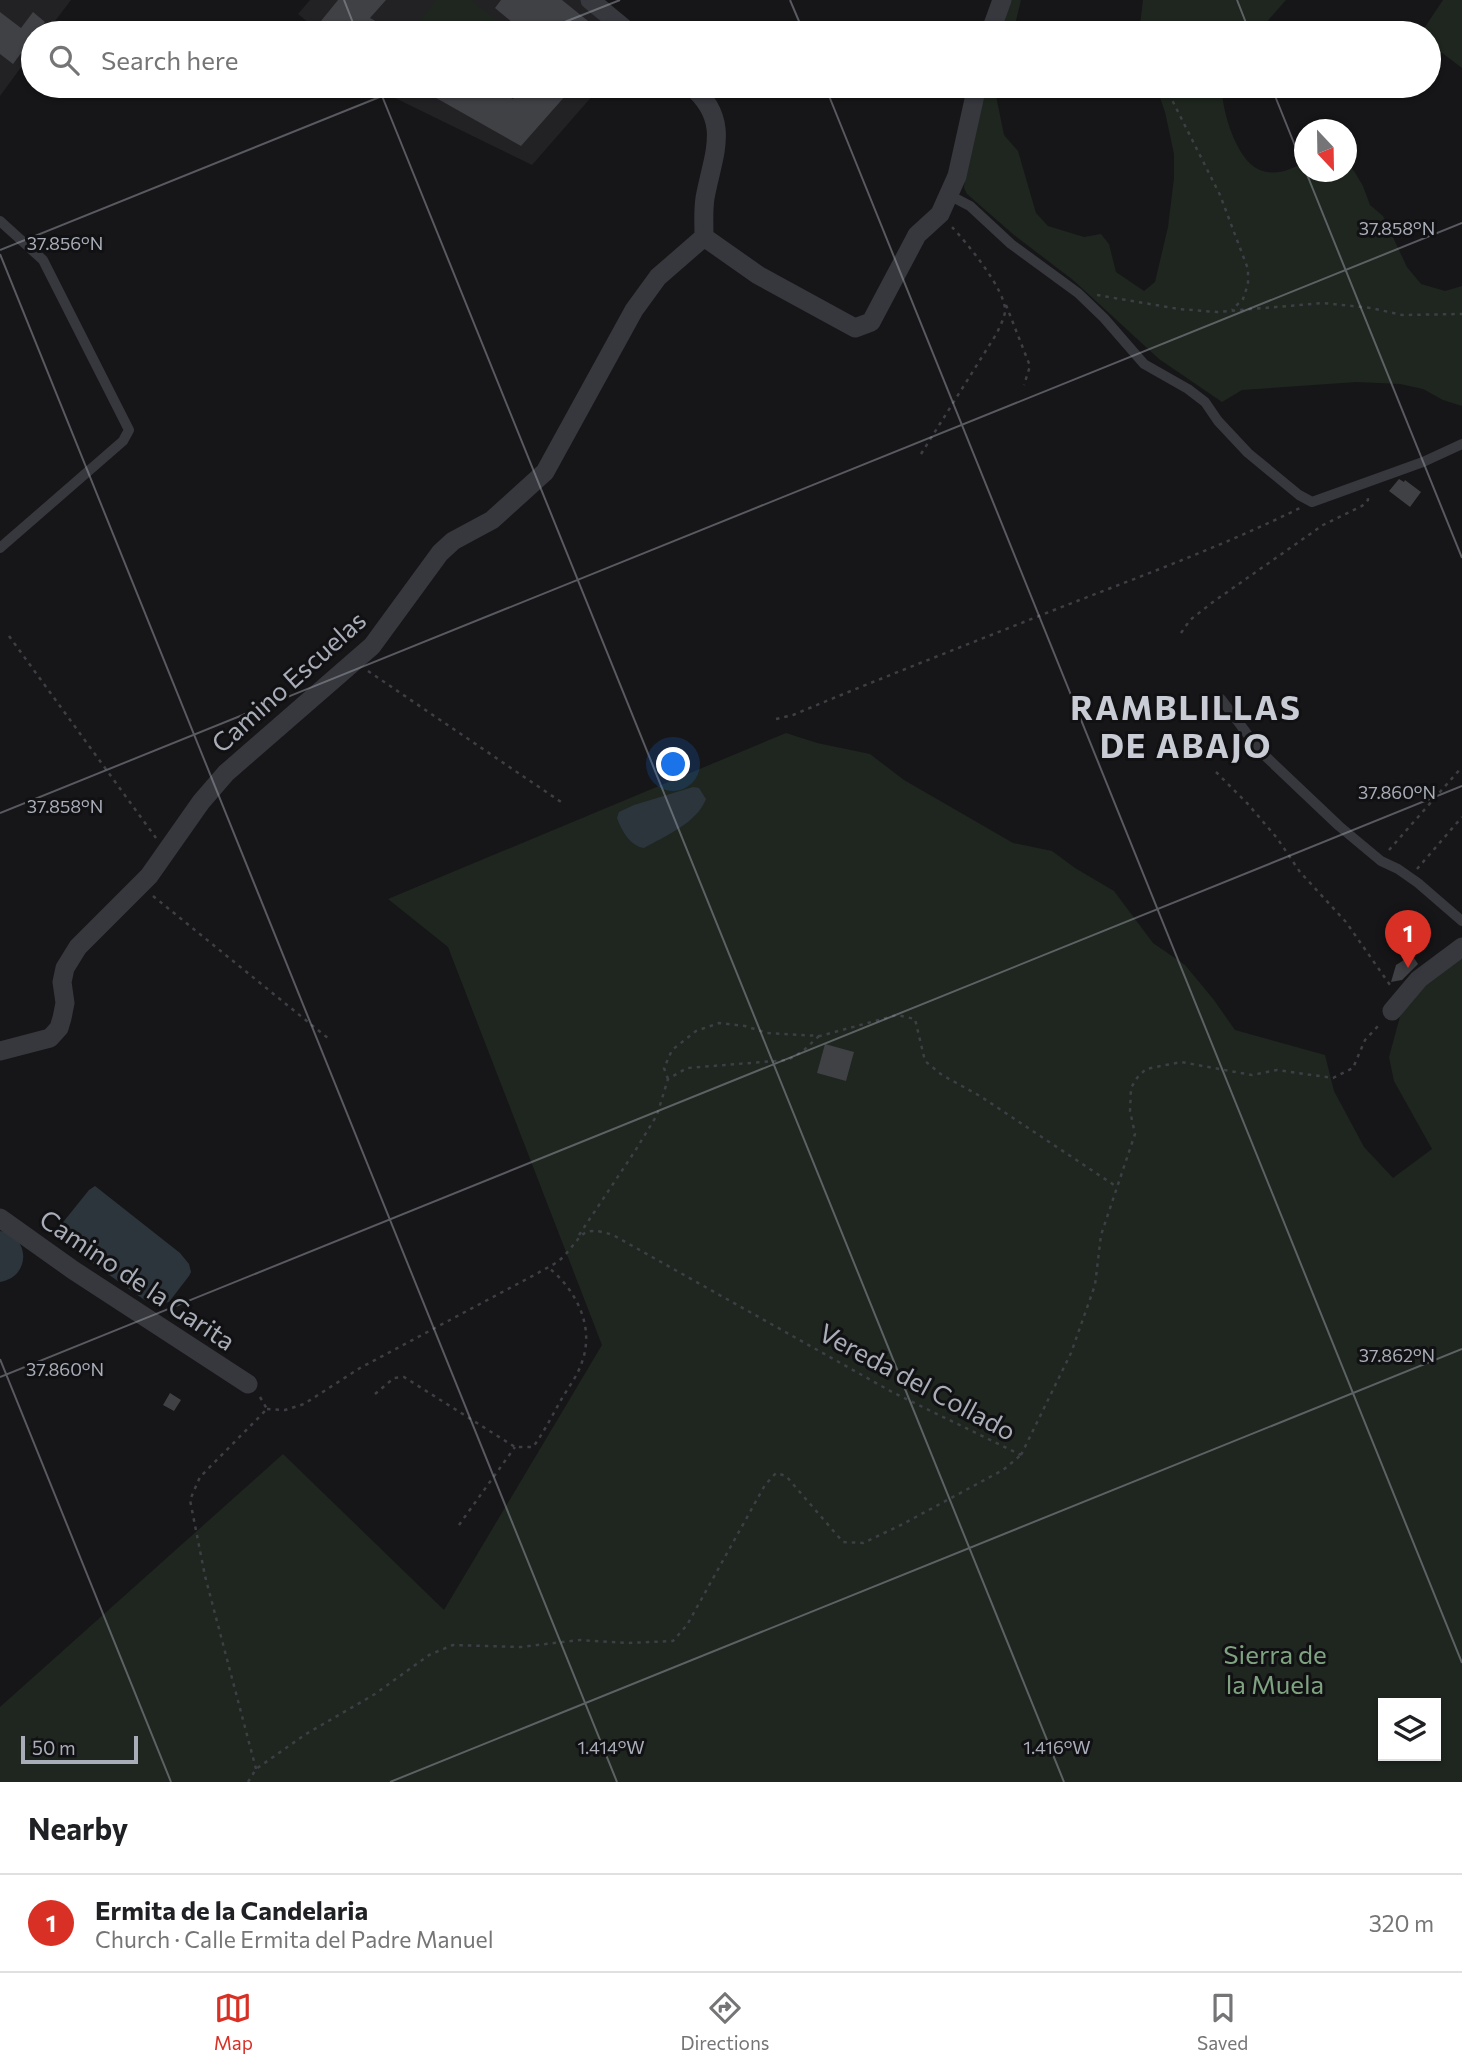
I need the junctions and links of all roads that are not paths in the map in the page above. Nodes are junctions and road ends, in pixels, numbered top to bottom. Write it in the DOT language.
graph roads {
  1 [pos="590,0"];
  2 [pos="1002,0"];
  3 [pos="615,21"];
  4 [pos="994,21"];
  5 [pos="701,98"];
  6 [pos="974,98"];
  7 [pos="949,195"];
  8 [pos="0,221"];
  9 [pos="704,237"];
  10 [pos="1462,444"];
  11 [pos="0,548"];
  12 [pos="1221,699"];
  13 [pos="1462,921"];
  14 [pos="1462,947"];
  15 [pos="1397,1005"];
  16 [pos="0,1051"];
  17 [pos="0,1218"];
  18 [pos="248,1384"];
  1 -- 3 [label="street"];
  2 -- 4 [label="street"];
  5 -- 9 [label="street"];
  6 -- 7 [label="street"];
  7 -- 9 [label="street"];
  7 -- 10 [label="lane"];
  8 -- 11 [label="lane"];
  9 -- 16 [label="street, Camino Escuelas"];
  12 -- 13 [label="lane"];
  14 -- 15 [label="street"];
  17 -- 18 [label="street, Camino de la Garita"];
}
